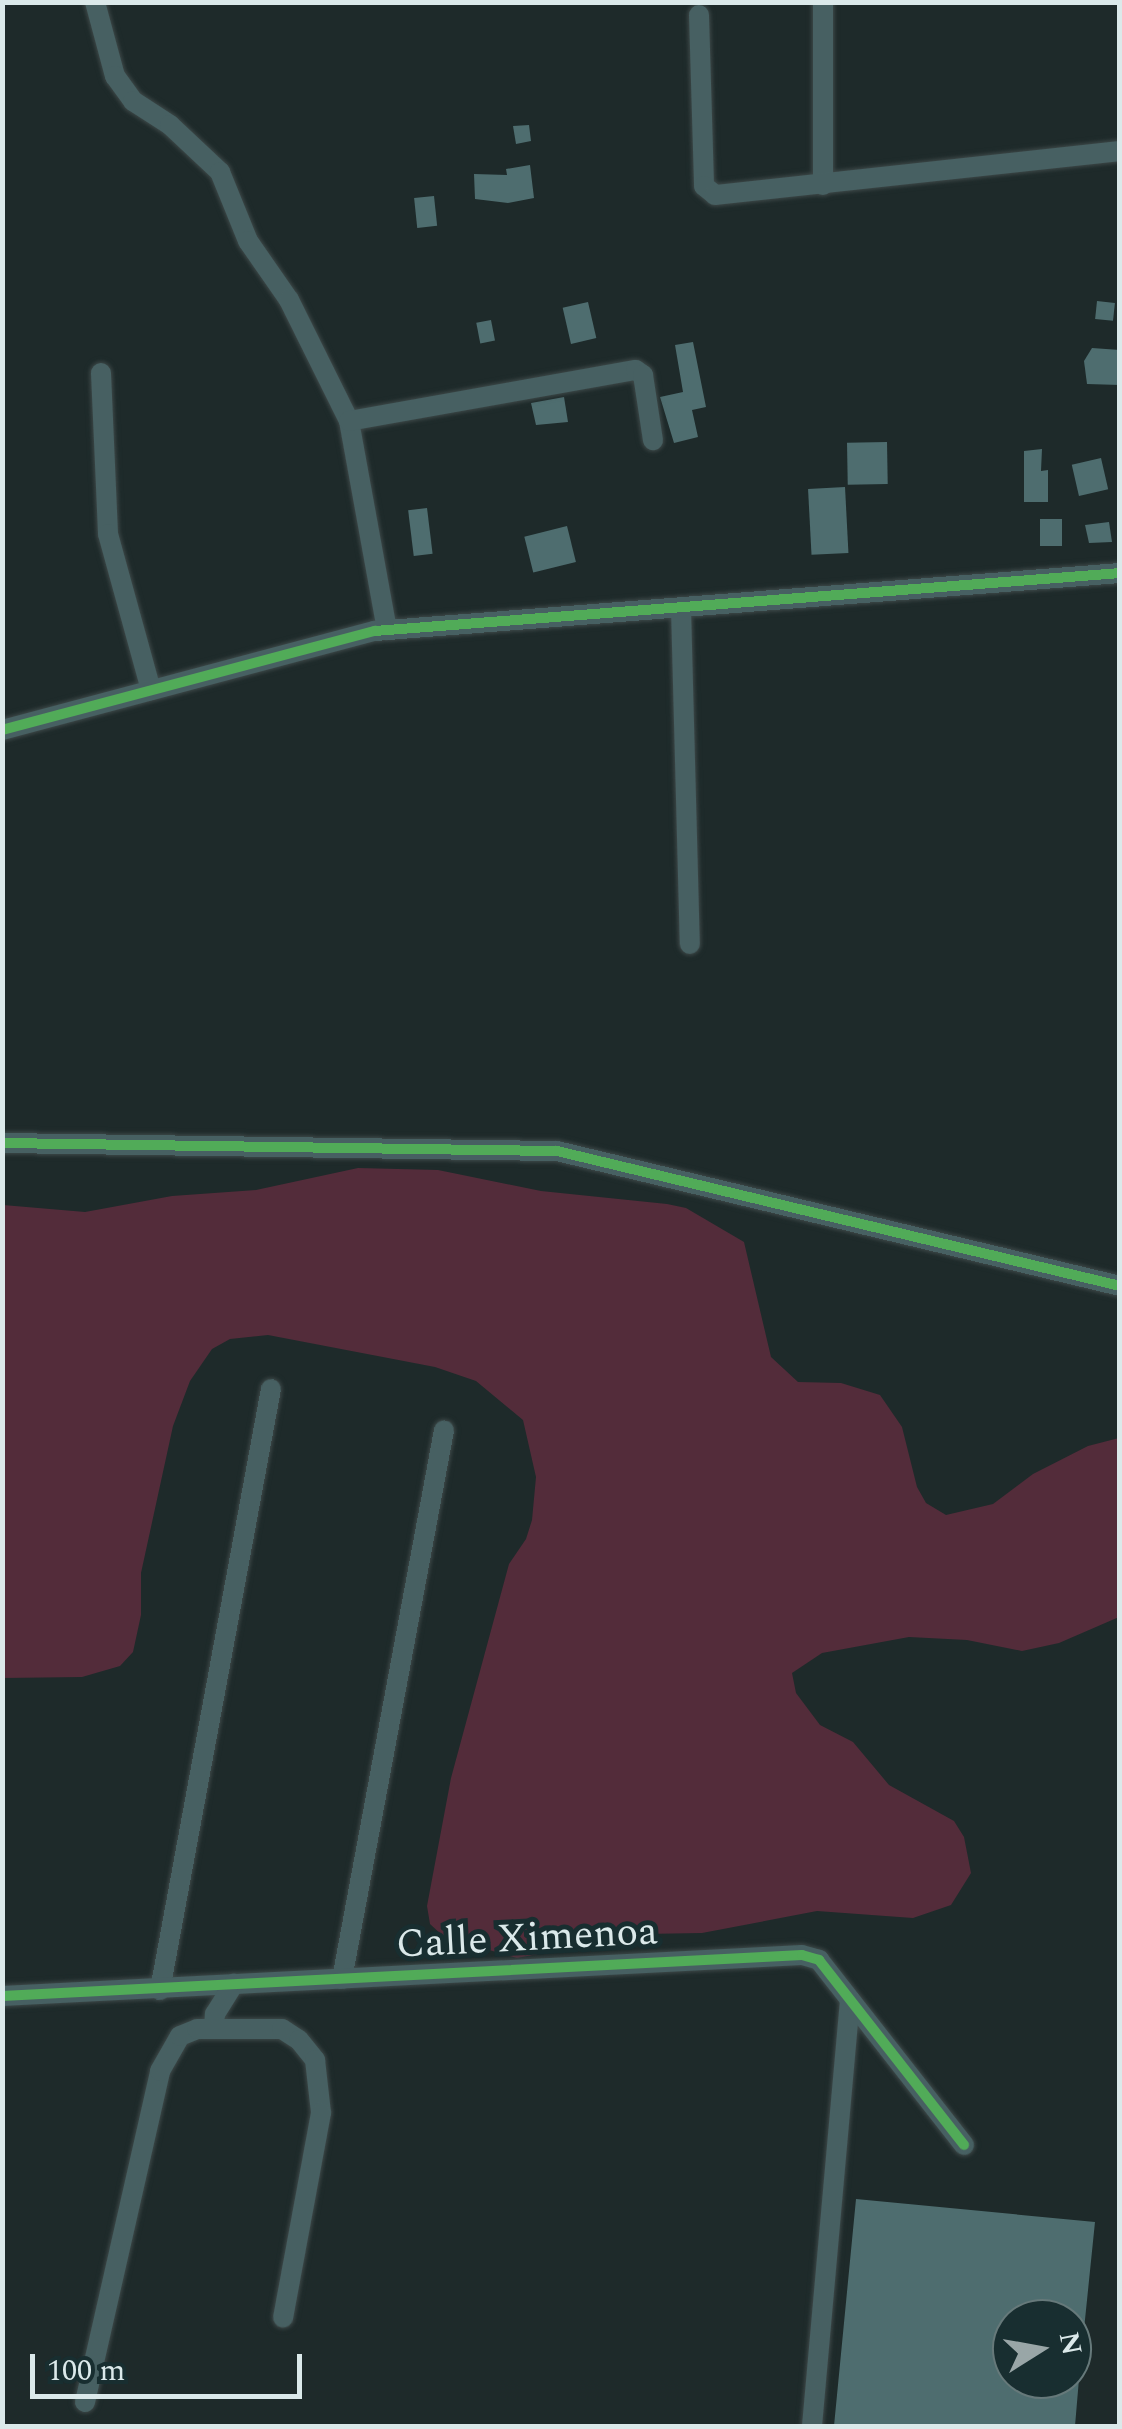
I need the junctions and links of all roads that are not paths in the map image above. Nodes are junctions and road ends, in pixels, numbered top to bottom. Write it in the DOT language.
graph roads {
  1 [pos="95,2"];
  2 [pos="823,2"];
  3 [pos="699,14"];
  4 [pos="1120,151"];
  5 [pos="824,185"];
  6 [pos="101,373"];
  7 [pos="348,421"];
  8 [pos="653,440"];
  9 [pos="1120,573"];
  10 [pos="681,608"];
  11 [pos="387,630"];
  12 [pos="152,690"];
  13 [pos="2,730"];
  14 [pos="690,944"];
  15 [pos="2,1143"];
  16 [pos="1120,1286"];
  17 [pos="271,1388"];
  18 [pos="444,1430"];
  19 [pos="342,1978"];
  20 [pos="234,1984"];
  21 [pos="160,1990"];
  22 [pos="2,1996"];
  23 [pos="850,2001"];
  24 [pos="214,2026"];
  25 [pos="964,2145"];
  26 [pos="282,2318"];
  27 [pos="85,2402"];
  28 [pos="812,2426"];
  1 -- 7 [label="street"];
  2 -- 5 [label="street"];
  3 -- 5 [label="street"];
  4 -- 5 [label="street"];
  6 -- 12 [label="street"];
  7 -- 8 [label="street"];
  7 -- 11 [label="street"];
  9 -- 10 [label="street"];
  10 -- 11 [label="street"];
  10 -- 14 [label="street"];
  11 -- 12 [label="street"];
  12 -- 13 [label="street"];
  15 -- 16 [label="street"];
  17 -- 21 [label="street"];
  18 -- 19 [label="street"];
  19 -- 20 [label="street, Calle Ximenoa"];
  19 -- 23 [label="street, Calle Ximenoa"];
  20 -- 21 [label="street, Calle Ximenoa"];
  20 -- 24 [label="street"];
  21 -- 22 [label="street, Calle Ximenoa"];
  23 -- 25 [label="street, Calle Ximenoa"];
  23 -- 28 [label="street"];
  24 -- 26 [label="street"];
  24 -- 27 [label="street"];
}
